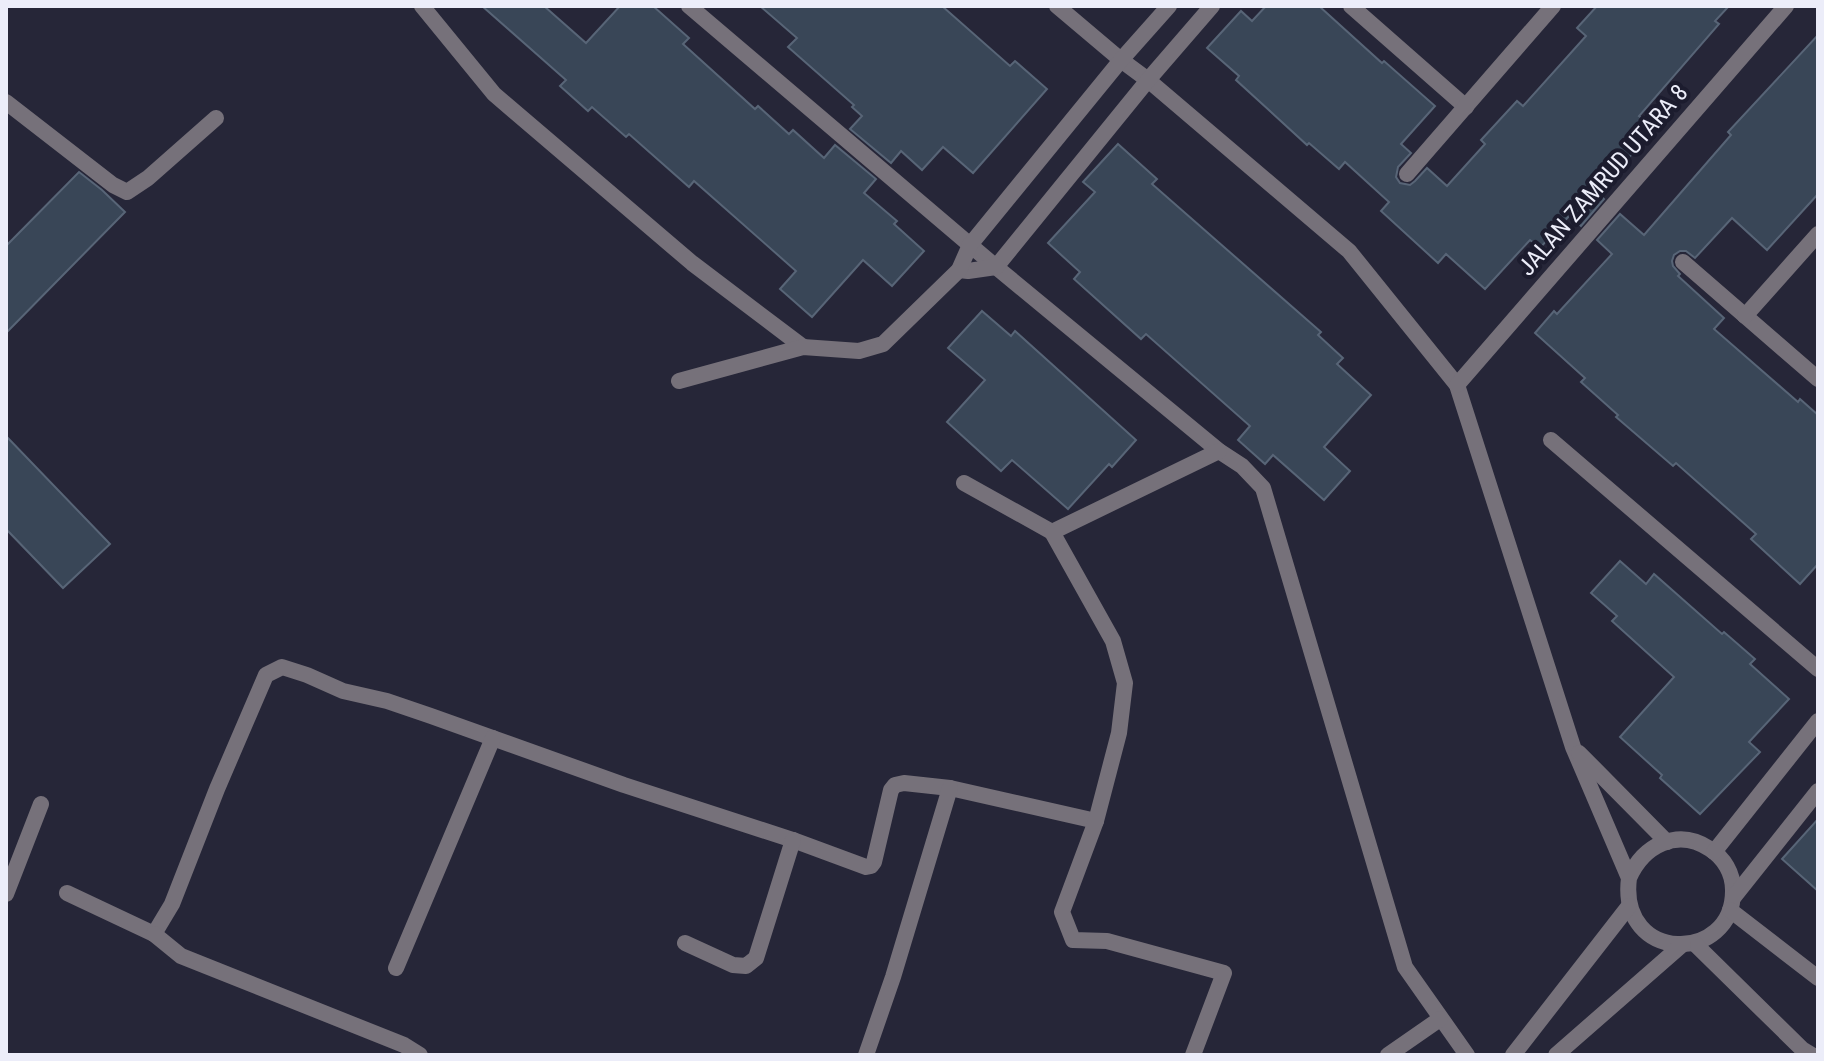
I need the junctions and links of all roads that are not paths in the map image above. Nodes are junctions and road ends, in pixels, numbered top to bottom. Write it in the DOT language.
graph roads {
  1 [pos="422,6"];
  2 [pos="689,6"];
  3 [pos="1057,6"];
  4 [pos="1169,6"];
  5 [pos="1212,6"];
  6 [pos="1351,6"];
  7 [pos="1553,6"];
  8 [pos="1786,6"];
  9 [pos="1121,60"];
  10 [pos="1148,80"];
  11 [pos="6,102"];
  12 [pos="1466,107"];
  13 [pos="216,118"];
  14 [pos="1407,174"];
  15 [pos="1818,234"];
  16 [pos="970,245"];
  17 [pos="1683,262"];
  18 [pos="996,267"];
  19 [pos="959,270"];
  20 [pos="1745,316"];
  21 [pos="803,347"];
  22 [pos="1818,379"];
  23 [pos="679,381"];
  24 [pos="1457,385"];
  25 [pos="1551,440"];
  26 [pos="1219,451"];
  27 [pos="964,483"];
  28 [pos="1052,532"];
  29 [pos="1818,669"];
  30 [pos="1818,721"];
  31 [pos="493,738"];
  32 [pos="1573,747"];
  33 [pos="950,788"];
  34 [pos="1818,791"];
  35 [pos="41,804"];
  36 [pos="1096,821"];
  37 [pos="793,840"];
  38 [pos="1667,842"];
  39 [pos="1714,852"];
  40 [pos="1629,878"];
  41 [pos="67,893"];
  42 [pos="6,894"];
  43 [pos="1731,904"];
  44 [pos="1629,906"];
  45 [pos="154,934"];
  46 [pos="685,943"];
  47 [pos="1688,944"];
  48 [pos="396,968"];
  49 [pos="1818,978"];
  50 [pos="1440,1019"];
  51 [pos="420,1055"];
  52 [pos="866,1055"];
  53 [pos="1193,1055"];
  54 [pos="1388,1055"];
  55 [pos="1467,1055"];
  56 [pos="1513,1055"];
  57 [pos="1556,1055"];
  58 [pos="1812,1055"];
  1 -- 21 [label="street"];
  2 -- 16 [label="street"];
  3 -- 9 [label="street"];
  4 -- 9 [label="street"];
  5 -- 10 [label="street"];
  6 -- 12 [label="street"];
  7 -- 12 [label="street"];
  8 -- 24 [label="street, JALAN ZAMRUD UTARA 8"];
  9 -- 10 [label="street"];
  9 -- 16 [label="street"];
  10 -- 18 [label="street"];
  10 -- 24 [label="street"];
  11 -- 13 [label="street"];
  12 -- 14 [label="street"];
  15 -- 20 [label="street"];
  16 -- 18 [label="street"];
  16 -- 19 [label="street"];
  17 -- 20 [label="street"];
  18 -- 19 [label="street"];
  18 -- 26 [label="street"];
  19 -- 21 [label="street"];
  20 -- 22 [label="street"];
  21 -- 23 [label="street"];
  24 -- 32 [label="street"];
  25 -- 29 [label="street"];
  26 -- 28 [label="street"];
  26 -- 50 [label="street"];
  27 -- 28 [label="street"];
  28 -- 36 [label="street"];
  30 -- 39 [label="street"];
  31 -- 37 [label="street"];
  31 -- 45 [label="street"];
  31 -- 48 [label="street"];
  32 -- 38 [label="street"];
  32 -- 40 [label="street"];
  33 -- 36 [label="street"];
  33 -- 37 [label="street"];
  33 -- 52 [label="street"];
  34 -- 43 [label="street"];
  35 -- 42 [label="street"];
  36 -- 53 [label="street"];
  37 -- 46 [label="street"];
  38 -- 39 [label="street"];
  38 -- 40 [label="street"];
  39 -- 43 [label="street"];
  40 -- 44 [label="street"];
  41 -- 45 [label="street"];
  43 -- 47 [label="street"];
  43 -- 49 [label="street"];
  44 -- 47 [label="street"];
  44 -- 56 [label="street"];
  45 -- 51 [label="street"];
  47 -- 57 [label="street"];
  47 -- 58 [label="street"];
  50 -- 54 [label="street"];
  50 -- 55 [label="street"];
}
